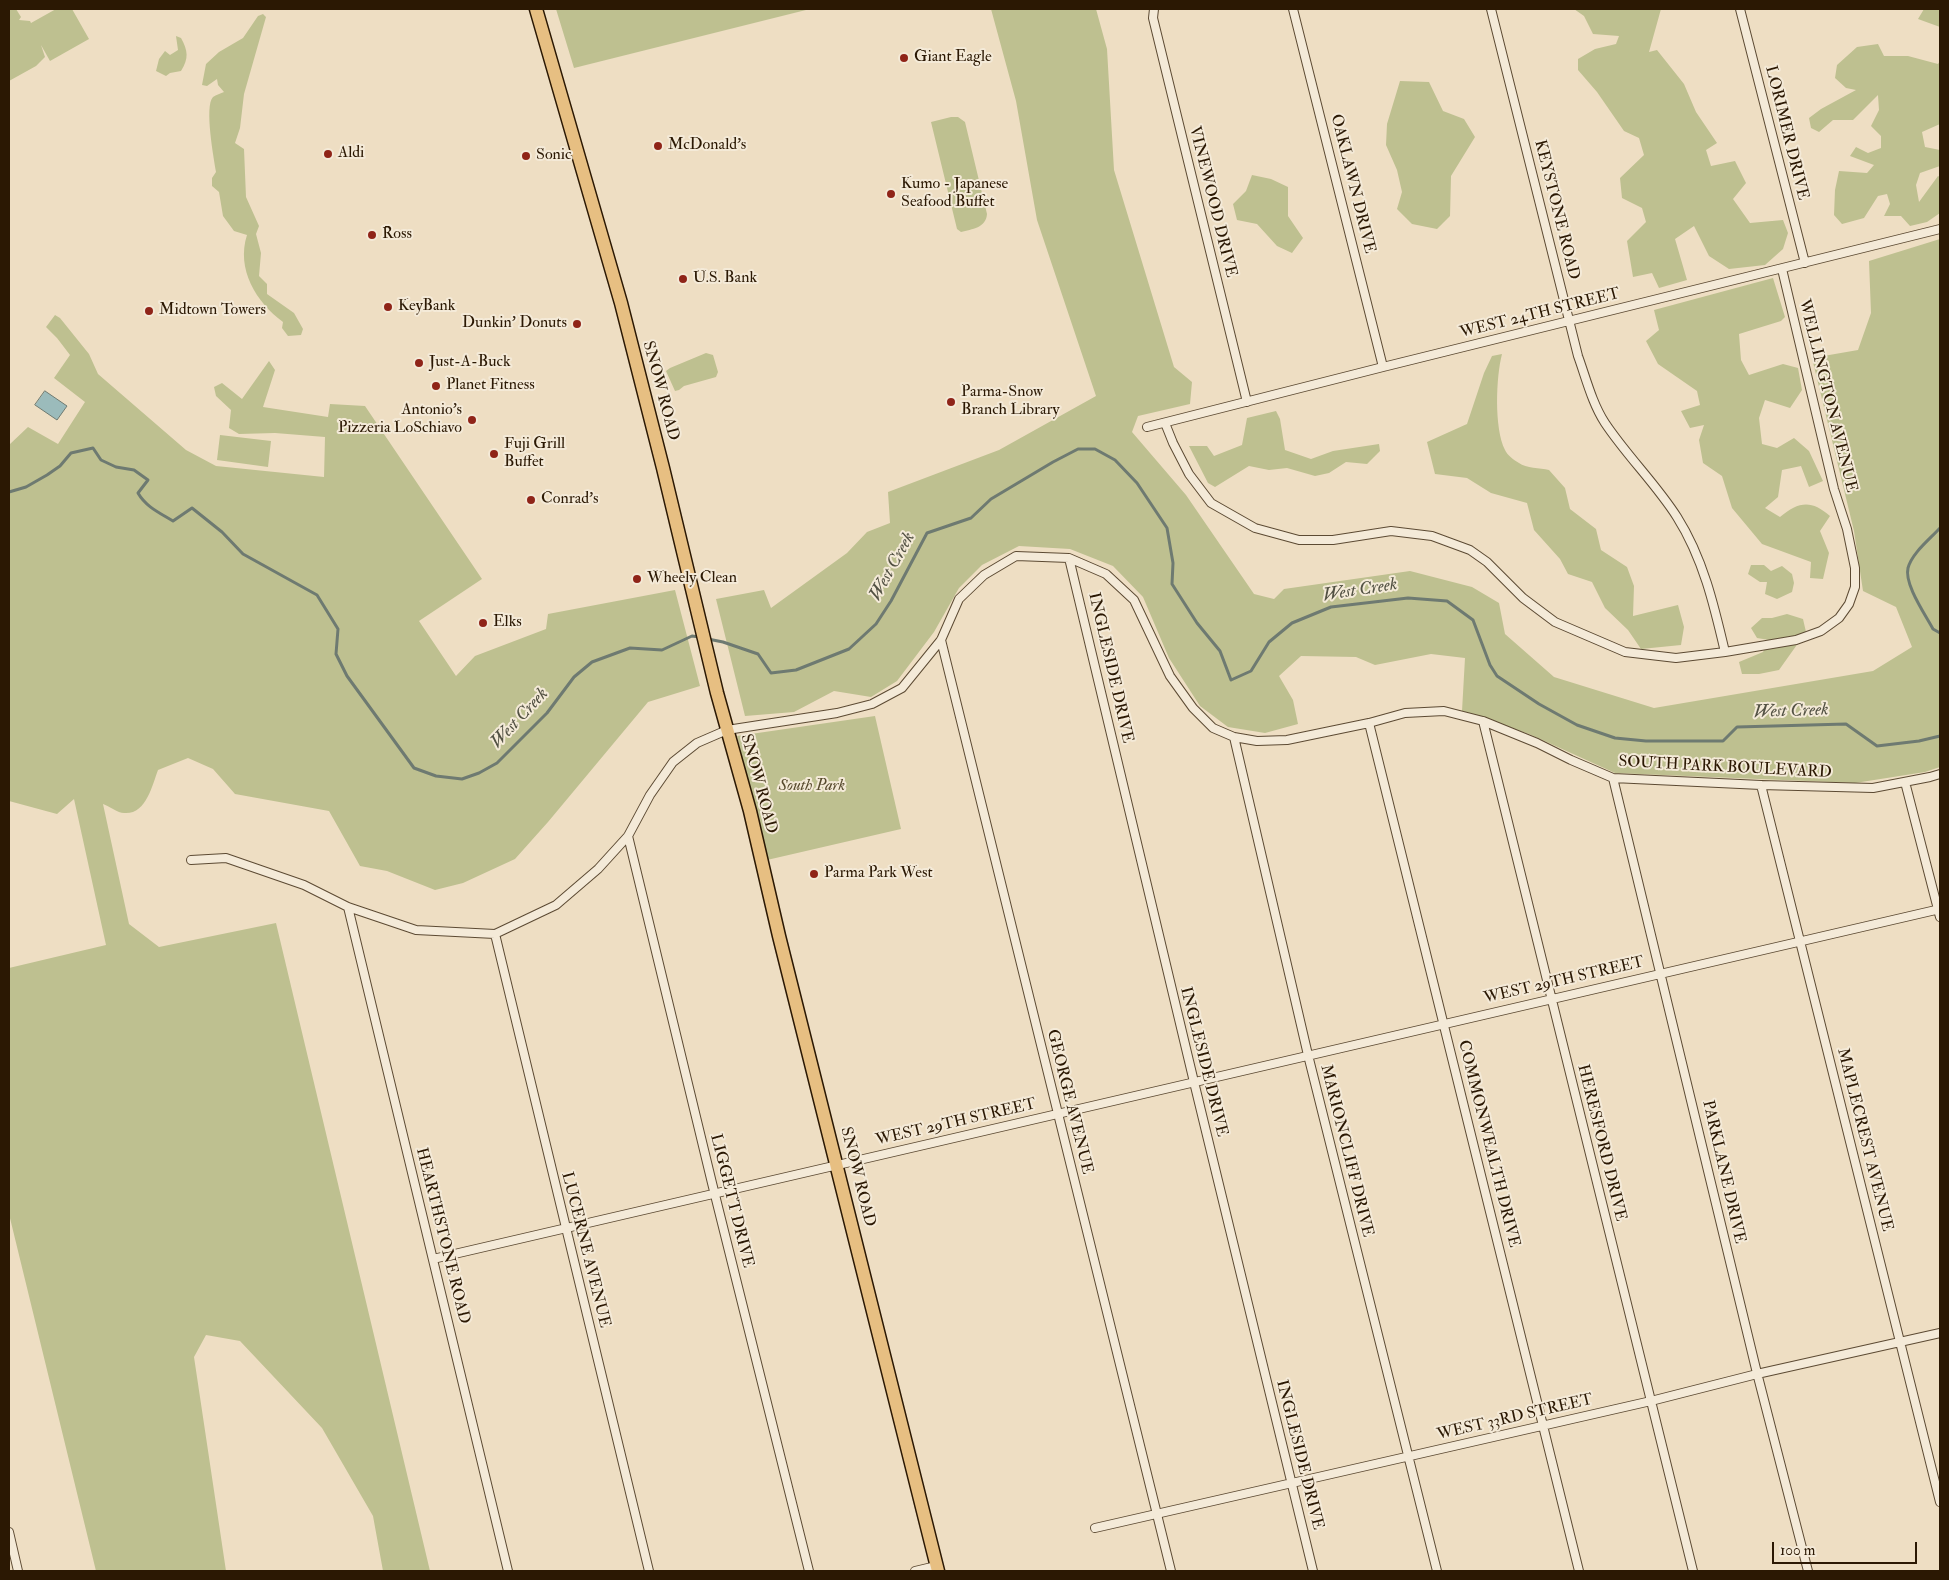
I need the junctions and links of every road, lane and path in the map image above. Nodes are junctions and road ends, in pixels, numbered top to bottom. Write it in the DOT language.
graph roads {
  1 [pos="536,9"];
  2 [pos="1154,9"];
  3 [pos="1294,9"];
  4 [pos="1491,9"];
  5 [pos="1740,9"];
  6 [pos="1940,229"];
  7 [pos="1804,263"];
  8 [pos="1782,269"];
  9 [pos="1570,322"];
  10 [pos="1383,367"];
  11 [pos="1247,402"];
  12 [pos="1165,423"];
  13 [pos="1147,427"];
  14 [pos="1069,558"];
  15 [pos="941,640"];
  16 [pos="1725,652"];
  17 [pos="1483,721"];
  18 [pos="1369,723"];
  19 [pos="727,730"];
  20 [pos="1234,736"];
  21 [pos="1940,774"];
  22 [pos="1613,778"];
  23 [pos="1905,782"];
  24 [pos="1761,785"];
  25 [pos="628,836"];
  26 [pos="191,860"];
  27 [pos="348,907"];
  28 [pos="1940,912"];
  29 [pos="495,934"];
  30 [pos="1800,942"];
  31 [pos="1661,973"];
  32 [pos="1550,998"];
  33 [pos="1444,1023"];
  34 [pos="1308,1055"];
  35 [pos="1194,1082"];
  36 [pos="1057,1114"];
  37 [pos="837,1164"];
  38 [pos="714,1193"];
  39 [pos="566,1227"];
  40 [pos="433,1259"];
  41 [pos="1940,1333"];
  42 [pos="1901,1342"];
  43 [pos="1757,1374"];
  44 [pos="1651,1401"];
  45 [pos="1544,1426"];
  46 [pos="1409,1457"];
  47 [pos="1292,1484"];
  48 [pos="1940,1502"];
  49 [pos="1158,1515"];
  50 [pos="1095,1528"];
  51 [pos="9,1532"];
  52 [pos="937,1569"];
  53 [pos="18,1571"];
  54 [pos="508,1571"];
  55 [pos="649,1571"];
  56 [pos="808,1571"];
  57 [pos="915,1571"];
  58 [pos="1172,1571"];
  59 [pos="1313,1571"];
  60 [pos="1437,1571"];
  61 [pos="1579,1571"];
  62 [pos="1693,1571"];
  63 [pos="1808,1571"];
  1 -- 19 [label="main road, SNOW ROAD"];
  2 -- 11 [label="street, VINEWOOD DRIVE"];
  3 -- 10 [label="street, OAKLAWN DRIVE"];
  4 -- 9 [label="street, KEYSTONE ROAD"];
  5 -- 7 [label="street, LORIMER DRIVE"];
  6 -- 7 [label="street, WEST 24TH STREET"];
  7 -- 8 [label="street, WEST 24TH STREET"];
  8 -- 9 [label="street, WEST 24TH STREET"];
  8 -- 16 [label="street, WELLINGTON AVENUE"];
  9 -- 10 [label="street, WEST 24TH STREET"];
  9 -- 16 [label="street, KEYSTONE ROAD"];
  10 -- 11 [label="street, WEST 24TH STREET"];
  11 -- 12 [label="street, WEST 24TH STREET"];
  12 -- 13 [label="street, WEST 24TH STREET"];
  12 -- 16 [label="street, WELLINGTON AVENUE"];
  14 -- 15 [label="street, SOUTH PARK BOULEVARD"];
  14 -- 20 [label="street, SOUTH PARK BOULEVARD"];
  14 -- 35 [label="street, INGLESIDE DRIVE"];
  15 -- 19 [label="street, SOUTH PARK BOULEVARD"];
  15 -- 36 [label="street, GEORGE AVENUE"];
  17 -- 18 [label="street, SOUTH PARK BOULEVARD"];
  17 -- 22 [label="street, SOUTH PARK BOULEVARD"];
  17 -- 32 [label="street, HERESFORD DRIVE"];
  18 -- 20 [label="street, SOUTH PARK BOULEVARD"];
  18 -- 33 [label="street, COMMONWEALTH DRIVE"];
  19 -- 25 [label="street, SOUTH PARK BOULEVARD"];
  19 -- 37 [label="main road, SNOW ROAD"];
  20 -- 34 [label="street, MARIONCLIFF DRIVE"];
  21 -- 23 [label="street, SOUTH PARK BOULEVARD"];
  22 -- 24 [label="street, SOUTH PARK BOULEVARD"];
  22 -- 31 [label="street, PARKLANE DRIVE"];
  23 -- 24 [label="street, SOUTH PARK BOULEVARD"];
  23 -- 28 [label="street"];
  24 -- 30 [label="street, MAPLECREST AVENUE"];
  25 -- 29 [label="street, SOUTH PARK BOULEVARD"];
  25 -- 38 [label="street, LIGGETT DRIVE"];
  26 -- 27 [label="street, SOUTH PARK BOULEVARD"];
  27 -- 29 [label="street, SOUTH PARK BOULEVARD"];
  27 -- 40 [label="street, HEARTHSTONE ROAD"];
  28 -- 30 [label="street, WEST 29TH STREET"];
  29 -- 39 [label="street, LUCERNE AVENUE"];
  30 -- 31 [label="street, WEST 29TH STREET"];
  30 -- 42 [label="street, MAPLECREST AVENUE"];
  31 -- 32 [label="street, WEST 29TH STREET"];
  31 -- 43 [label="street, PARKLANE DRIVE"];
  32 -- 33 [label="street, WEST 29TH STREET"];
  32 -- 44 [label="street, HERESFORD DRIVE"];
  33 -- 34 [label="street, WEST 29TH STREET"];
  33 -- 45 [label="street, COMMONWEALTH DRIVE"];
  34 -- 35 [label="street, WEST 29TH STREET"];
  34 -- 46 [label="street, MARIONCLIFF DRIVE"];
  35 -- 36 [label="street, WEST 29TH STREET"];
  35 -- 47 [label="street, INGLESIDE DRIVE"];
  36 -- 37 [label="street, WEST 29TH STREET"];
  36 -- 49 [label="street, GEORGE AVENUE"];
  37 -- 38 [label="street, WEST 29TH STREET"];
  37 -- 52 [label="main road, SNOW ROAD"];
  38 -- 39 [label="street, WEST 29TH STREET"];
  38 -- 56 [label="street, LIGGETT DRIVE"];
  39 -- 40 [label="street, WEST 29TH STREET"];
  39 -- 55 [label="street, LUCERNE AVENUE"];
  40 -- 54 [label="street, HEARTHSTONE ROAD"];
  41 -- 42 [label="street, WEST 33RD STREET"];
  42 -- 43 [label="street, WEST 33RD STREET"];
  42 -- 48 [label="street, MAPLECREST AVENUE"];
  43 -- 44 [label="street, WEST 33RD STREET"];
  43 -- 63 [label="street, PARKLANE DRIVE"];
  44 -- 45 [label="street, WEST 33RD STREET"];
  44 -- 62 [label="street, HERESFORD DRIVE"];
  45 -- 46 [label="street, WEST 33RD STREET"];
  45 -- 61 [label="street, COMMONWEALTH DRIVE"];
  46 -- 47 [label="street, WEST 33RD STREET"];
  46 -- 60 [label="street, MARIONCLIFF DRIVE"];
  47 -- 49 [label="street, WEST 33RD STREET"];
  47 -- 59 [label="street, INGLESIDE DRIVE"];
  49 -- 50 [label="street, WEST 33RD STREET"];
  49 -- 58 [label="street, GEORGE AVENUE"];
  51 -- 53 [label="street"];
  52 -- 57 [label="street"];
}
